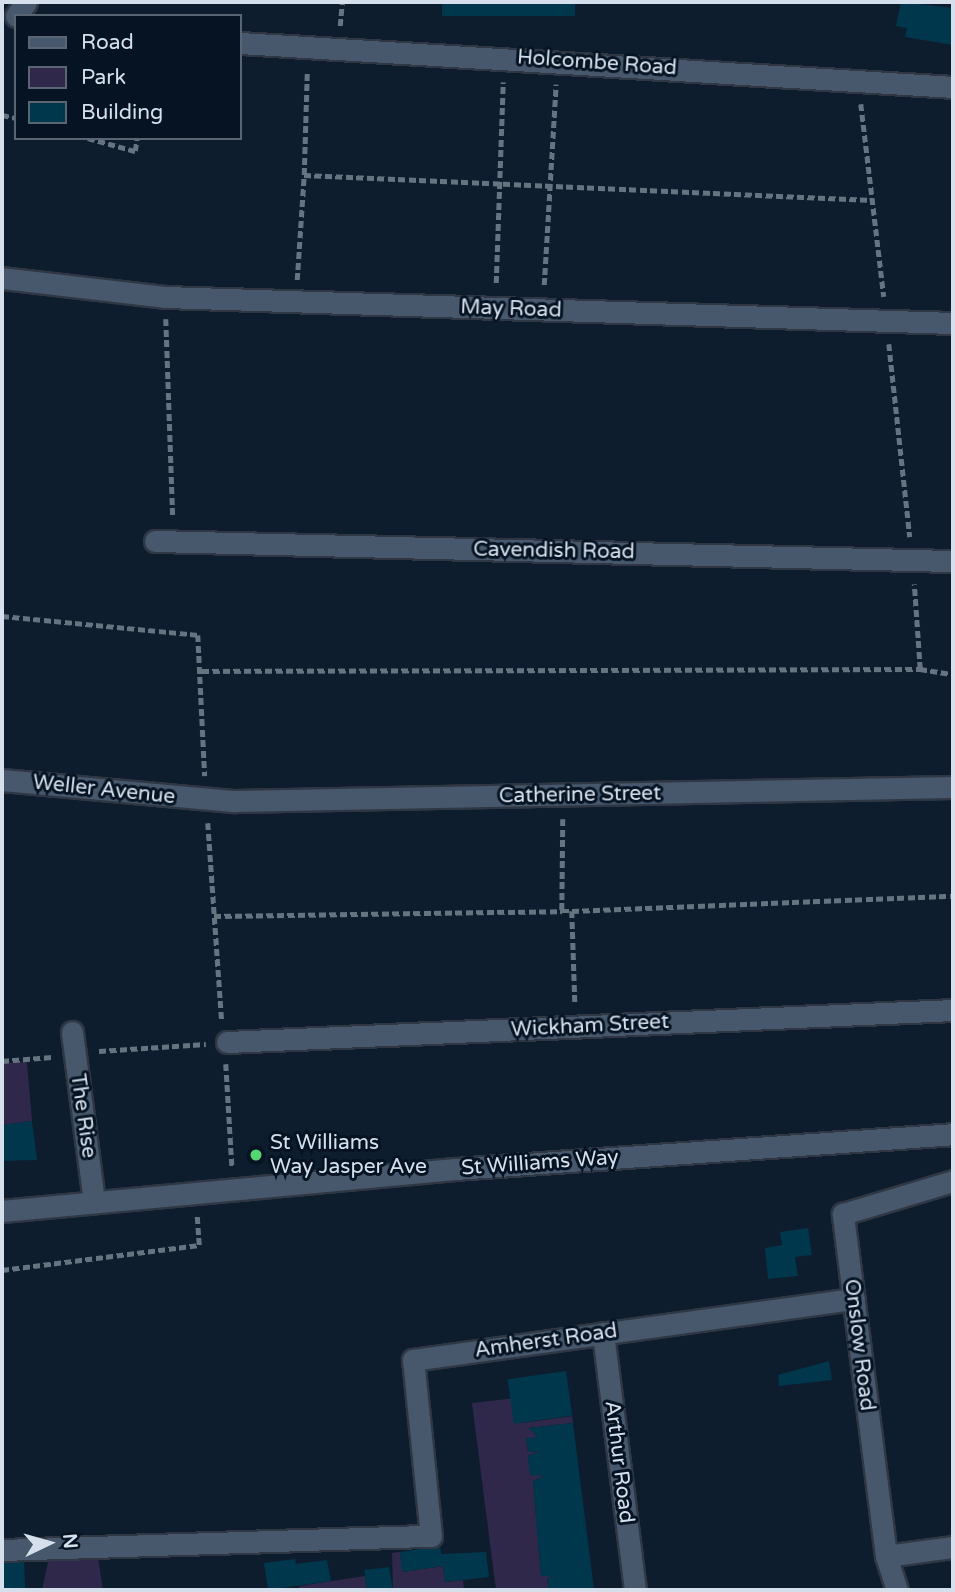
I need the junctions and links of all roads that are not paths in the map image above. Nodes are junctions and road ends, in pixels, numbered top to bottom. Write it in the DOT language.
graph roads {
  1 [pos="242,43"];
  2 [pos="953,87"];
  3 [pos="2,278"];
  4 [pos="953,323"];
  5 [pos="164,542"];
  6 [pos="953,561"];
  7 [pos="2,780"];
  8 [pos="953,787"];
  9 [pos="206,800"];
  10 [pos="953,1010"];
  11 [pos="72,1032"];
  12 [pos="222,1043"];
  13 [pos="953,1135"];
  14 [pos="953,1181"];
  15 [pos="94,1201"];
  16 [pos="2,1211"];
  17 [pos="854,1299"];
  18 [pos="603,1333"];
  19 [pos="953,1547"];
  20 [pos="2,1550"];
  21 [pos="886,1556"];
  22 [pos="635,1590"];
  23 [pos="897,1590"];
  1 -- 2 [label="street, Holcombe Road"];
  3 -- 4 [label="street, May Road"];
  5 -- 6 [label="street, Cavendish Road"];
  7 -- 9 [label="street, Weller Avenue"];
  8 -- 9 [label="street, Catherine Street"];
  10 -- 12 [label="street, Wickham Street"];
  11 -- 15 [label="street, The Rise"];
  13 -- 15 [label="street, St Williams Way"];
  14 -- 17 [label="street, Onslow Road"];
  15 -- 16 [label="street, St Williams Way"];
  17 -- 18 [label="street, Amherst Road"];
  17 -- 21 [label="street, Onslow Road"];
  18 -- 20 [label="street, Amherst Road"];
  18 -- 22 [label="street, Arthur Road"];
  19 -- 21 [label="street"];
  21 -- 23 [label="street, Onslow Road"];
}
